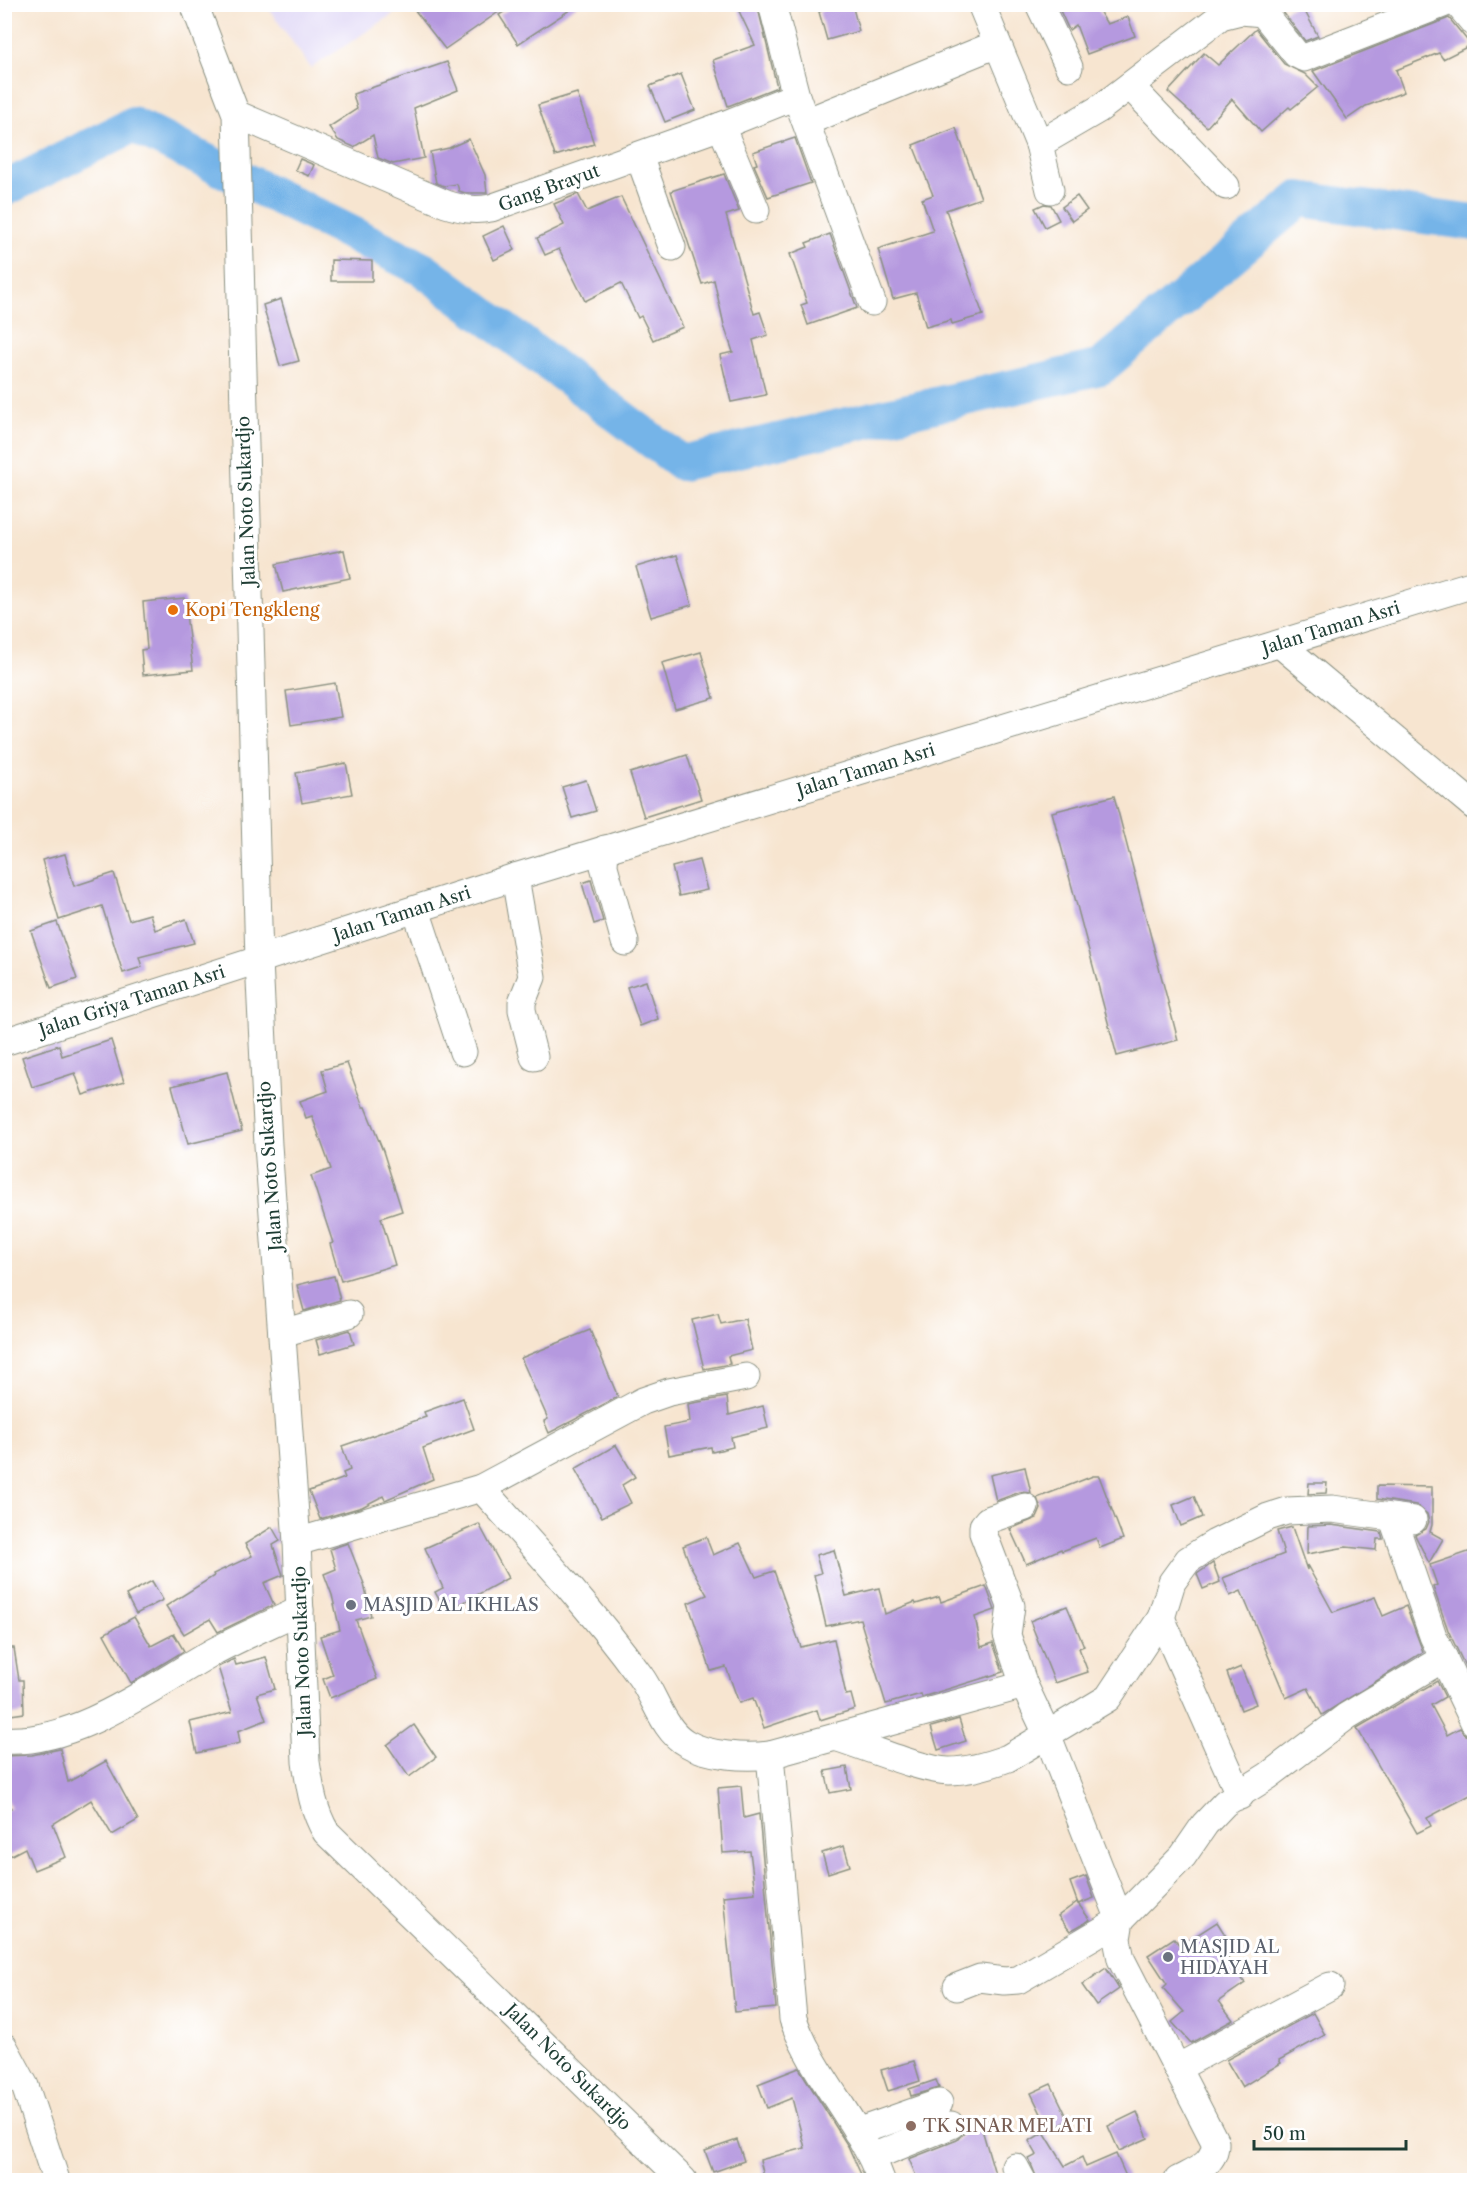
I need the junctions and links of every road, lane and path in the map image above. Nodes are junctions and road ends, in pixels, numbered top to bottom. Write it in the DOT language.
graph roads {
  1 [pos="194,4"];
  2 [pos="772,4"];
  3 [pos="981,4"];
  4 [pos="1039,4"];
  5 [pos="1443,4"];
  6 [pos="1458,4"];
  7 [pos="1205,13"];
  8 [pos="1474,23"];
  9 [pos="997,44"];
  10 [pos="1069,67"];
  11 [pos="1130,86"];
  12 [pos="796,96"];
  13 [pos="236,114"];
  14 [pos="806,123"];
  15 [pos="722,126"];
  16 [pos="1039,144"];
  17 [pos="639,156"];
  18 [pos="1226,186"];
  19 [pos="1050,190"];
  20 [pos="756,210"];
  21 [pos="672,247"];
  22 [pos="872,302"];
  23 [pos="1474,584"];
  24 [pos="1280,644"];
  25 [pos="1474,806"];
  26 [pos="605,849"];
  27 [pos="515,877"];
  28 [pos="416,910"];
  29 [pos="625,942"];
  30 [pos="259,961"];
  31 [pos="4,1042"];
  32 [pos="463,1052"];
  33 [pos="534,1057"];
  34 [pos="349,1314"];
  35 [pos="282,1333"];
  36 [pos="746,1377"];
  37 [pos="481,1488"];
  38 [pos="1025,1507"];
  39 [pos="297,1542"];
  40 [pos="300,1610"];
  41 [pos="1161,1618"];
  42 [pos="1444,1658"];
  43 [pos="1024,1685"];
  44 [pos="1474,1722"];
  45 [pos="1047,1734"];
  46 [pos="838,1738"];
  47 [pos="4,1740"];
  48 [pos="770,1755"];
  49 [pos="1239,1796"];
  50 [pos="1120,1920"];
  51 [pos="1330,1986"];
  52 [pos="957,1987"];
  53 [pos="4,2047"];
  54 [pos="1179,2067"];
  55 [pos="857,2132"];
  56 [pos="877,2169"];
  57 [pos="56,2181"];
  58 [pos="683,2181"];
  59 [pos="1178,2181"];
  1 -- 13 [label="street, Jalan Noto Sukardjo"];
  2 -- 12 [label="street"];
  3 -- 9 [label="street"];
  4 -- 10 [label="street"];
  5 -- 7 [label="street"];
  6 -- 8 [label="street"];
  7 -- 11 [label="street"];
  9 -- 14 [label="street"];
  9 -- 16 [label="street"];
  11 -- 16 [label="street"];
  11 -- 18 [label="street"];
  12 -- 14 [label="street"];
  12 -- 15 [label="street, Gang Brayut"];
  13 -- 17 [label="street, Gang Brayut"];
  13 -- 30 [label="street, Jalan Noto Sukardjo"];
  14 -- 22 [label="street"];
  15 -- 17 [label="street, Gang Brayut"];
  15 -- 20 [label="street"];
  16 -- 19 [label="street"];
  17 -- 21 [label="street"];
  23 -- 24 [label="street, Jalan Taman Asri"];
  24 -- 25 [label="street"];
  24 -- 26 [label="street, Jalan Taman Asri"];
  26 -- 27 [label="street, Jalan Taman Asri"];
  26 -- 29 [label="street"];
  27 -- 28 [label="street, Jalan Taman Asri"];
  27 -- 33 [label="street"];
  28 -- 30 [label="street, Jalan Taman Asri"];
  28 -- 32 [label="street"];
  30 -- 31 [label="street, Jalan Griya Taman Asri"];
  30 -- 35 [label="street, Jalan Noto Sukardjo"];
  34 -- 35 [label="street"];
  35 -- 39 [label="street, Jalan Noto Sukardjo"];
  36 -- 37 [label="street"];
  37 -- 39 [label="street"];
  37 -- 48 [label="street"];
  38 -- 43 [label="street"];
  39 -- 40 [label="street, Jalan Noto Sukardjo"];
  40 -- 47 [label="street"];
  40 -- 58 [label="street, Jalan Noto Sukardjo"];
  41 -- 42 [label="street"];
  41 -- 45 [label="street"];
  41 -- 49 [label="street"];
  42 -- 44 [label="street"];
  42 -- 49 [label="street"];
  43 -- 45 [label="street"];
  43 -- 46 [label="street"];
  45 -- 46 [label="street"];
  45 -- 50 [label="street"];
  46 -- 48 [label="street"];
  48 -- 55 [label="street"];
  49 -- 50 [label="street"];
  50 -- 52 [label="street"];
  50 -- 54 [label="street"];
  51 -- 54 [label="street"];
  53 -- 57 [label="street"];
  54 -- 59 [label="street"];
  55 -- 56 [label="street"];
  55 -- 56 [label="street"];
}
